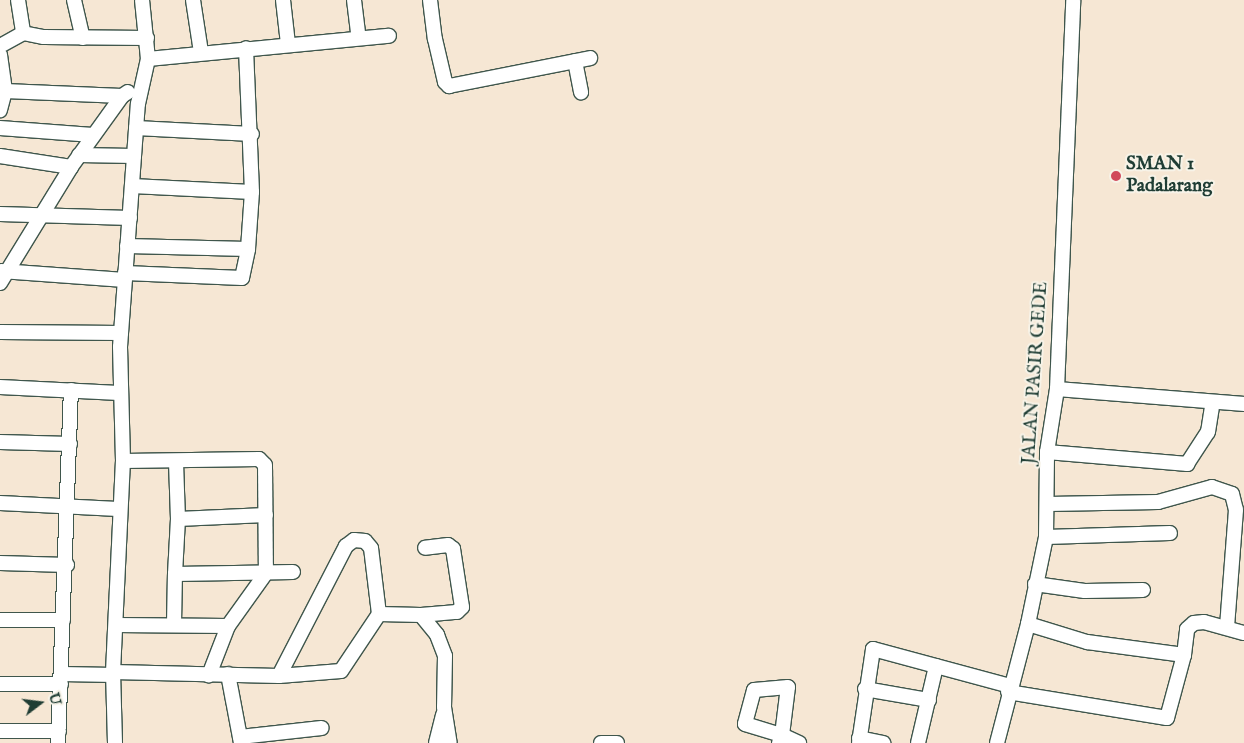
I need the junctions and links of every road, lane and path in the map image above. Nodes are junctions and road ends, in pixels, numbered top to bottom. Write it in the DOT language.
graph roads {
  1 [pos="18,0"];
  2 [pos="74,0"];
  3 [pos="142,0"];
  4 [pos="193,0"];
  5 [pos="282,0"];
  6 [pos="354,0"];
  7 [pos="430,0"];
  8 [pos="1072,0"];
  9 [pos="23,33"];
  10 [pos="389,36"];
  11 [pos="83,38"];
  12 [pos="147,38"];
  13 [pos="359,38"];
  14 [pos="288,44"];
  15 [pos="0,46"];
  16 [pos="246,48"];
  17 [pos="201,52"];
  18 [pos="0,55"];
  19 [pos="590,58"];
  20 [pos="148,59"];
  21 [pos="574,61"];
  22 [pos="140,85"];
  23 [pos="5,91"];
  24 [pos="582,92"];
  25 [pos="122,96"];
  26 [pos="0,110"];
  27 [pos="0,128"];
  28 [pos="136,128"];
  29 [pos="252,134"];
  30 [pos="93,135"];
  31 [pos="0,156"];
  32 [pos="134,156"];
  33 [pos="75,161"];
  34 [pos="132,186"];
  35 [pos="252,192"];
  36 [pos="0,214"];
  37 [pos="45,214"];
  38 [pos="130,218"];
  39 [pos="127,246"];
  40 [pos="248,249"];
  41 [pos="2,275"];
  42 [pos="125,277"];
  43 [pos="0,332"];
  44 [pos="121,333"];
  45 [pos="0,387"];
  46 [pos="1057,389"];
  47 [pos="71,390"];
  48 [pos="119,393"];
  49 [pos="1213,402"];
  50 [pos="1244,404"];
  51 [pos="0,442"];
  52 [pos="70,444"];
  53 [pos="1048,452"];
  54 [pos="123,461"];
  55 [pos="176,462"];
  56 [pos="0,503"];
  57 [pos="1048,504"];
  58 [pos="68,505"];
  59 [pos="118,509"];
  60 [pos="266,515"];
  61 [pos="178,519"];
  62 [pos="1170,533"];
  63 [pos="1046,537"];
  64 [pos="425,548"];
  65 [pos="0,564"];
  66 [pos="67,564"];
  67 [pos="293,572"];
  68 [pos="266,573"];
  69 [pos="175,574"];
  70 [pos="1035,584"];
  71 [pos="1142,590"];
  72 [pos="379,614"];
  73 [pos="421,615"];
  74 [pos="0,620"];
  75 [pos="62,620"];
  76 [pos="174,624"];
  77 [pos="1028,624"];
  78 [pos="116,625"];
  79 [pos="228,626"];
  80 [pos="1227,627"];
  81 [pos="1244,633"];
  82 [pos="1184,655"];
  83 [pos="936,666"];
  84 [pos="114,673"];
  85 [pos="209,674"];
  86 [pos="228,674"];
  87 [pos="279,676"];
  88 [pos="62,679"];
  89 [pos="0,684"];
  90 [pos="865,689"];
  91 [pos="1009,689"];
  92 [pos="929,700"];
  93 [pos="444,707"];
  94 [pos="322,728"];
  95 [pos="0,731"];
  96 [pos="59,737"];
  97 [pos="780,739"];
  98 [pos="241,740"];
  99 [pos="859,740"];
  100 [pos="115,743"];
  101 [pos="436,743"];
  102 [pos="450,743"];
  103 [pos="799,743"];
  104 [pos="883,743"];
  105 [pos="918,743"];
  106 [pos="996,743"];
  1 -- 9 [label="street"];
  2 -- 11 [label="street"];
  3 -- 12 [label="street"];
  4 -- 17 [label="street"];
  5 -- 14 [label="street"];
  6 -- 13 [label="street"];
  7 -- 21 [label="street"];
  8 -- 46 [label="street, JALAN PASIR GEDE"];
  9 -- 11 [label="street"];
  9 -- 15 [label="street"];
  10 -- 13 [label="street"];
  11 -- 12 [label="street"];
  12 -- 20 [label="street"];
  13 -- 14 [label="street"];
  14 -- 16 [label="street"];
  16 -- 17 [label="street"];
  16 -- 29 [label="street"];
  17 -- 20 [label="street"];
  18 -- 23 [label="street"];
  19 -- 21 [label="street"];
  20 -- 22 [label="street"];
  21 -- 24 [label="street"];
  22 -- 25 [label="street"];
  22 -- 28 [label="street"];
  23 -- 25 [label="street"];
  23 -- 26 [label="street"];
  25 -- 30 [label="street"];
  27 -- 30 [label="street"];
  28 -- 29 [label="street"];
  28 -- 32 [label="street"];
  29 -- 35 [label="street"];
  30 -- 33 [label="street"];
  31 -- 33 [label="street"];
  32 -- 33 [label="street"];
  32 -- 34 [label="street"];
  33 -- 37 [label="street"];
  34 -- 35 [label="street"];
  34 -- 38 [label="street"];
  35 -- 40 [label="street"];
  36 -- 37 [label="street"];
  37 -- 38 [label="street"];
  37 -- 41 [label="street"];
  38 -- 39 [label="street"];
  39 -- 40 [label="street"];
  39 -- 42 [label="street"];
  40 -- 42 [label="street"];
  41 -- 42 [label="street"];
  42 -- 44 [label="street"];
  43 -- 44 [label="street"];
  44 -- 48 [label="street"];
  45 -- 47 [label="street"];
  46 -- 49 [label="street"];
  46 -- 53 [label="street, JALAN PASIR GEDE"];
  47 -- 48 [label="street"];
  47 -- 52 [label="street"];
  48 -- 54 [label="street"];
  49 -- 50 [label="street"];
  49 -- 53 [label="street"];
  51 -- 52 [label="street"];
  52 -- 58 [label="street"];
  53 -- 57 [label="street, JALAN PASIR GEDE"];
  54 -- 55 [label="street"];
  54 -- 59 [label="street"];
  55 -- 60 [label="street"];
  55 -- 61 [label="street"];
  56 -- 58 [label="street"];
  57 -- 63 [label="street, JALAN PASIR GEDE"];
  57 -- 80 [label="street"];
  58 -- 59 [label="street"];
  58 -- 66 [label="street"];
  59 -- 78 [label="street"];
  60 -- 61 [label="street"];
  60 -- 68 [label="street"];
  61 -- 69 [label="street"];
  62 -- 63 [label="street"];
  63 -- 70 [label="street, JALAN PASIR GEDE"];
  64 -- 73 [label="street"];
  65 -- 66 [label="street"];
  66 -- 75 [label="street"];
  67 -- 68 [label="street"];
  68 -- 69 [label="street"];
  68 -- 79 [label="street"];
  69 -- 76 [label="street"];
  70 -- 71 [label="street"];
  70 -- 77 [label="street, JALAN PASIR GEDE"];
  72 -- 73 [label="street"];
  72 -- 87 [label="street"];
  72 -- 87 [label="street"];
  73 -- 93 [label="street"];
  74 -- 75 [label="street"];
  75 -- 88 [label="street"];
  76 -- 78 [label="street"];
  76 -- 79 [label="street"];
  77 -- 82 [label="street"];
  77 -- 91 [label="street, JALAN PASIR GEDE"];
  78 -- 84 [label="street"];
  79 -- 85 [label="street"];
  80 -- 81 [label="street"];
  80 -- 82 [label="street"];
  82 -- 91 [label="street"];
  83 -- 90 [label="street"];
  83 -- 91 [label="street"];
  83 -- 92 [label="street"];
  84 -- 85 [label="street"];
  84 -- 88 [label="street"];
  84 -- 100 [label="street"];
  85 -- 86 [label="street"];
  86 -- 87 [label="street"];
  86 -- 98 [label="street"];
  88 -- 89 [label="street"];
  88 -- 96 [label="street"];
  90 -- 92 [label="street"];
  90 -- 99 [label="street"];
  91 -- 106 [label="street, JALAN PASIR GEDE"];
  92 -- 105 [label="street"];
  93 -- 101 [label="street"];
  93 -- 102 [label="street"];
  94 -- 98 [label="street"];
  95 -- 96 [label="street"];
  97 -- 103 [label="street"];
  99 -- 104 [label="street"];
}
